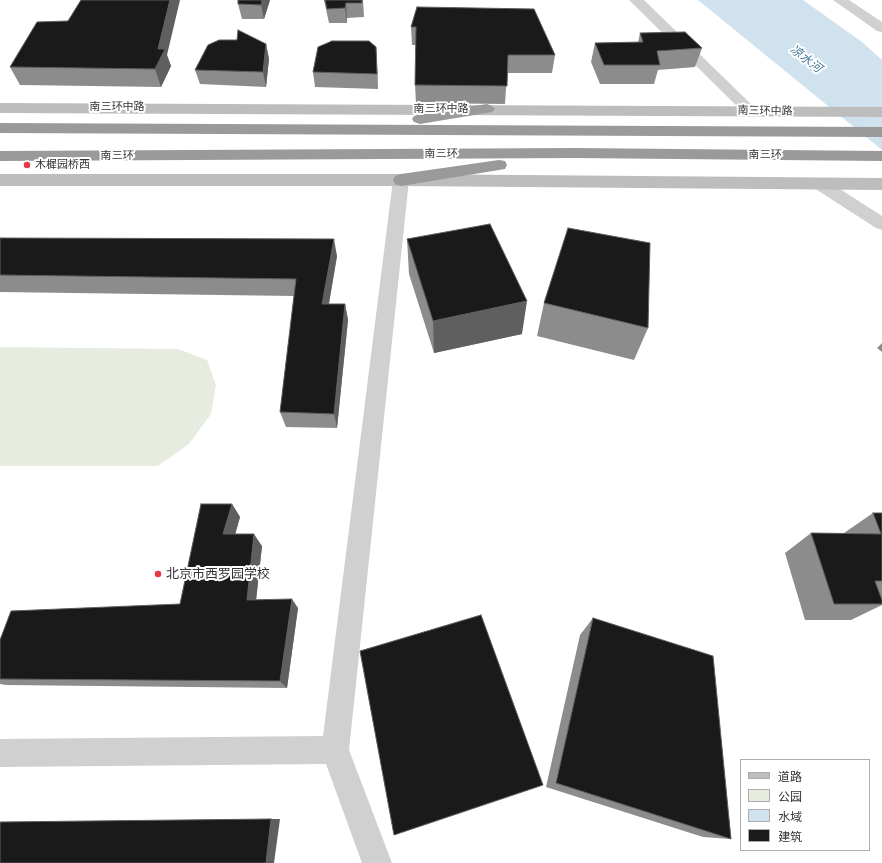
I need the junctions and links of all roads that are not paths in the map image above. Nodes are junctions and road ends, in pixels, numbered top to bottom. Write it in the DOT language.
graph roads {
  1 [pos="636,0"];
  2 [pos="840,0"];
  3 [pos="882,28"];
  4 [pos="0,108"];
  5 [pos="487,109"];
  6 [pos="749,110"];
  7 [pos="882,112"];
  8 [pos="0,128"];
  9 [pos="325,129"];
  10 [pos="882,132"];
  11 [pos="575,153"];
  12 [pos="0,156"];
  13 [pos="882,156"];
  14 [pos="0,180"];
  15 [pos="401,180"];
  16 [pos="820,184"];
  17 [pos="882,184"];
  18 [pos="882,224"];
  19 [pos="335,750"];
  20 [pos="0,753"];
  21 [pos="377,863"];
  1 -- 6 [label="street"];
  2 -- 3 [label="street"];
  4 -- 5 [label="street, 南三环中路"];
  5 -- 6 [label="street, 南三环中路"];
  5 -- 9 [label="highway"];
  6 -- 7 [label="street, 南三环中路"];
  8 -- 9 [label="highway, 南三环"];
  9 -- 10 [label="highway, 南三环"];
  11 -- 12 [label="highway, 南三环"];
  11 -- 13 [label="highway, 南三环"];
  11 -- 15 [label="highway"];
  14 -- 15 [label="street"];
  15 -- 16 [label="street"];
  15 -- 19 [label="street"];
  16 -- 17 [label="street"];
  16 -- 18 [label="street"];
  19 -- 20 [label="street"];
  19 -- 21 [label="street"];
}
